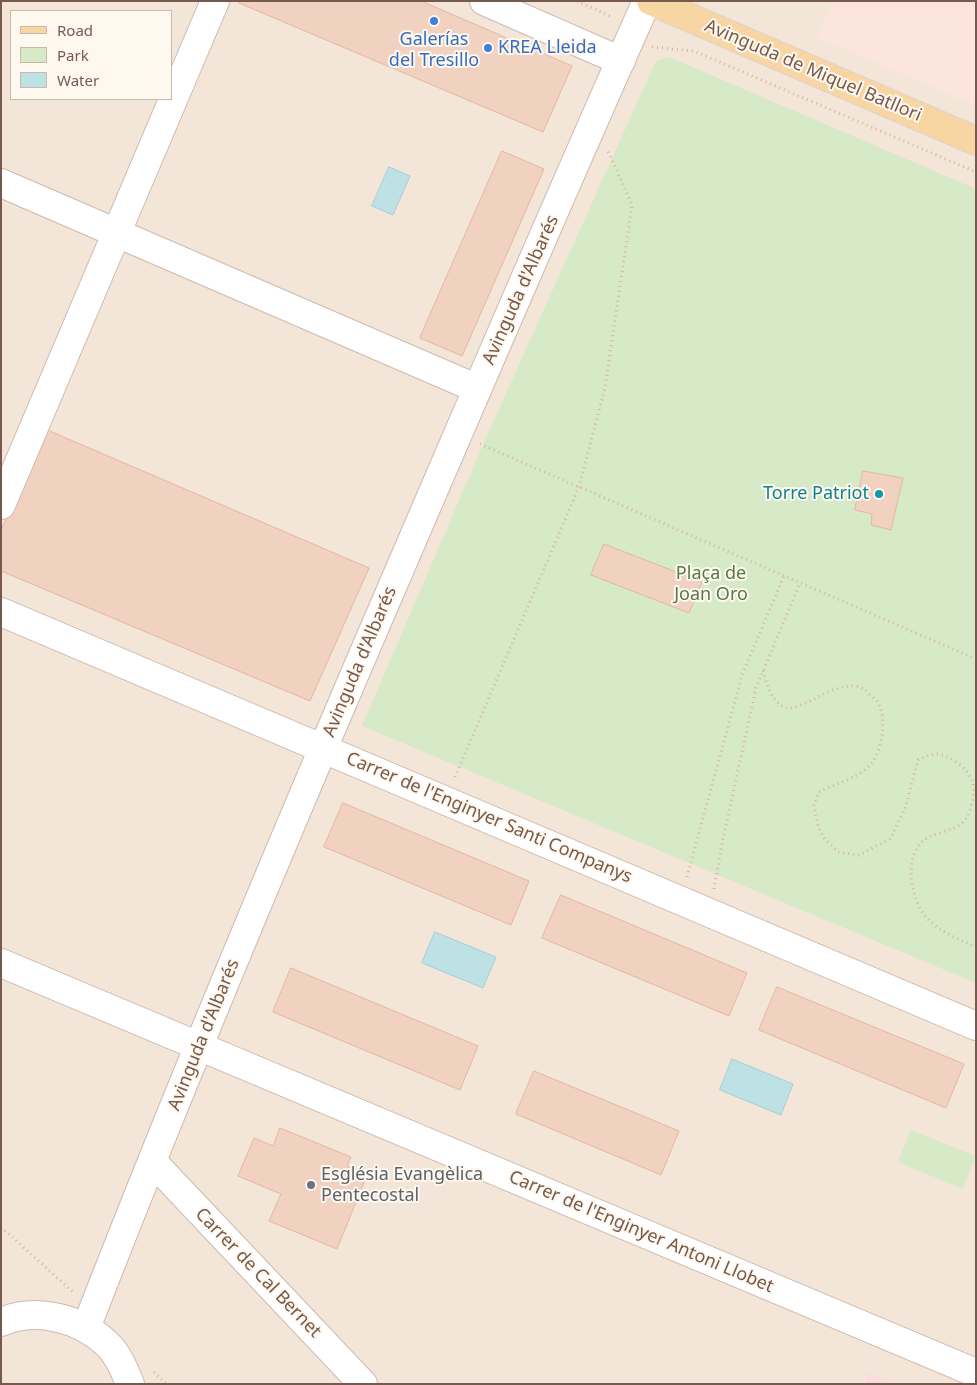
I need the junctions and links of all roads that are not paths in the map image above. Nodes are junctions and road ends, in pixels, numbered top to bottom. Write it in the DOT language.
graph roads {
  1 [pos="215,1"];
  2 [pos="484,1"];
  3 [pos="649,1"];
  4 [pos="624,53"];
  5 [pos="976,141"];
  6 [pos="1,183"];
  7 [pos="117,233"];
  8 [pos="464,383"];
  9 [pos="1,505"];
  10 [pos="1,612"];
  11 [pos="323,748"];
  12 [pos="1,963"];
  13 [pos="976,1026"];
  14 [pos="199,1047"];
  15 [pos="153,1162"];
  16 [pos="89,1319"];
  17 [pos="3,1320"];
  18 [pos="976,1373"];
  19 [pos="130,1384"];
  20 [pos="363,1384"];
  1 -- 7 [label="street"];
  2 -- 4 [label="street"];
  3 -- 4 [label="street, Avinguda d'Albarés"];
  3 -- 5 [label="main road, Avinguda de Miquel Batllori"];
  4 -- 11 [label="street, Avinguda d'Albarés"];
  6 -- 7 [label="street"];
  7 -- 8 [label="street"];
  7 -- 9 [label="street"];
  10 -- 11 [label="street, Carrer de l'Enginyer Santi Companys"];
  11 -- 13 [label="street, Carrer de l'Enginyer Santi Companys"];
  11 -- 14 [label="street, Avinguda d'Albarés"];
  12 -- 14 [label="street, Carrer de l'Enginyer Antoni Llobet"];
  14 -- 15 [label="street, Avinguda d'Albarés"];
  14 -- 18 [label="street, Carrer de l'Enginyer Antoni Llobet"];
  15 -- 16 [label="street, Avinguda d'Albarés"];
  15 -- 20 [label="street, Carrer de Cal Bernet"];
  16 -- 17 [label="street"];
  16 -- 19 [label="street"];
}
